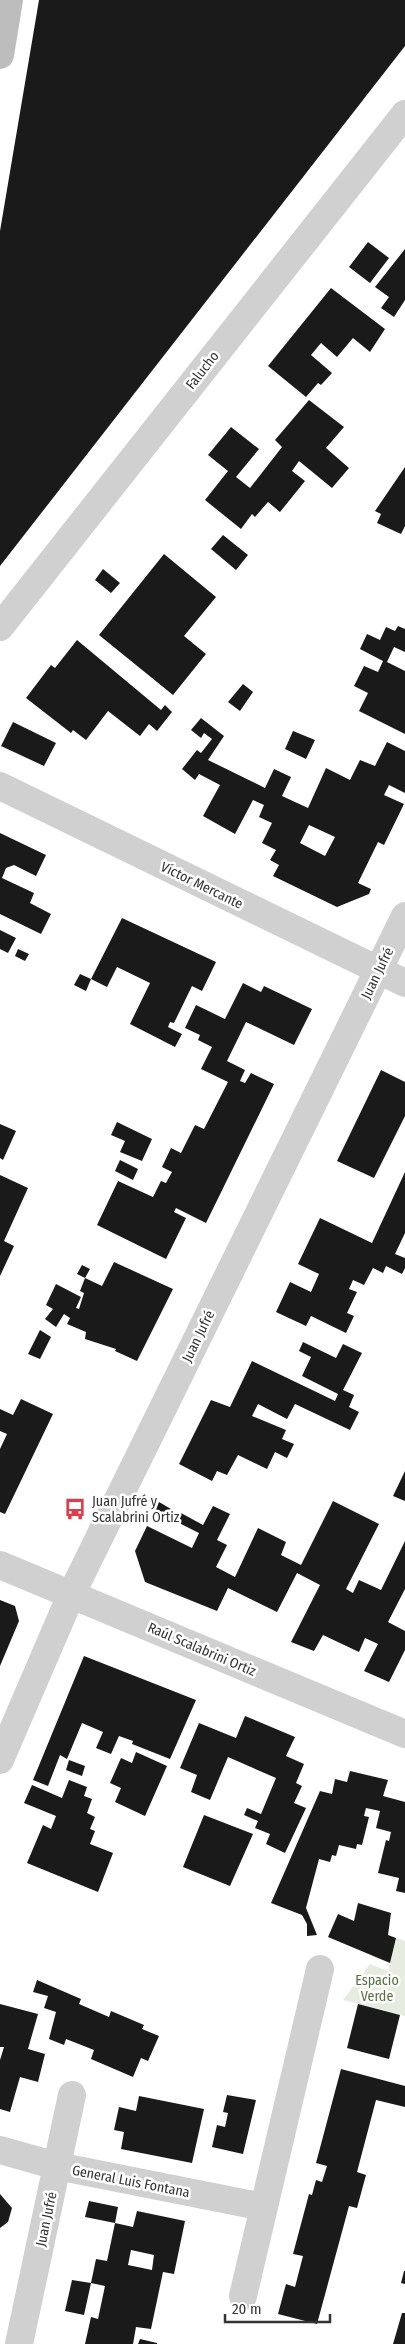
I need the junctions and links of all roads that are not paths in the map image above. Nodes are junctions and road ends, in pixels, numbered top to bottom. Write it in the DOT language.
graph roads {
  1 [pos="9,0"];
  2 [pos="0,55"];
  3 [pos="405,114"];
  4 [pos="0,627"];
  5 [pos="0,786"];
  6 [pos="405,916"];
  7 [pos="378,970"];
  8 [pos="405,983"];
  9 [pos="0,1565"];
  10 [pos="71,1594"];
  11 [pos="405,1734"];
  12 [pos="0,1760"];
  13 [pos="320,1969"];
  14 [pos="72,2095"];
  15 [pos="0,2150"];
  16 [pos="57,2166"];
  17 [pos="264,2207"];
  18 [pos="243,2296"];
  19 [pos="19,2344"];
  1 -- 2 [label="street"];
  3 -- 4 [label="street, Falucho"];
  5 -- 7 [label="street, Víctor Mercante"];
  6 -- 7 [label="street, Juan Jufré"];
  7 -- 8 [label="street, Víctor Mercante"];
  7 -- 10 [label="street, Juan Jufré"];
  9 -- 10 [label="street, Raúl Scalabrini Ortiz"];
  10 -- 11 [label="street, Raúl Scalabrini Ortiz"];
  10 -- 12 [label="street, Juan Jufré"];
  13 -- 17 [label="street"];
  14 -- 16 [label="street, Juan Jufré"];
  15 -- 16 [label="street, General Luis Fontana"];
  16 -- 17 [label="street, General Luis Fontana"];
  16 -- 19 [label="street, Juan Jufré"];
  17 -- 18 [label="street"];
}
